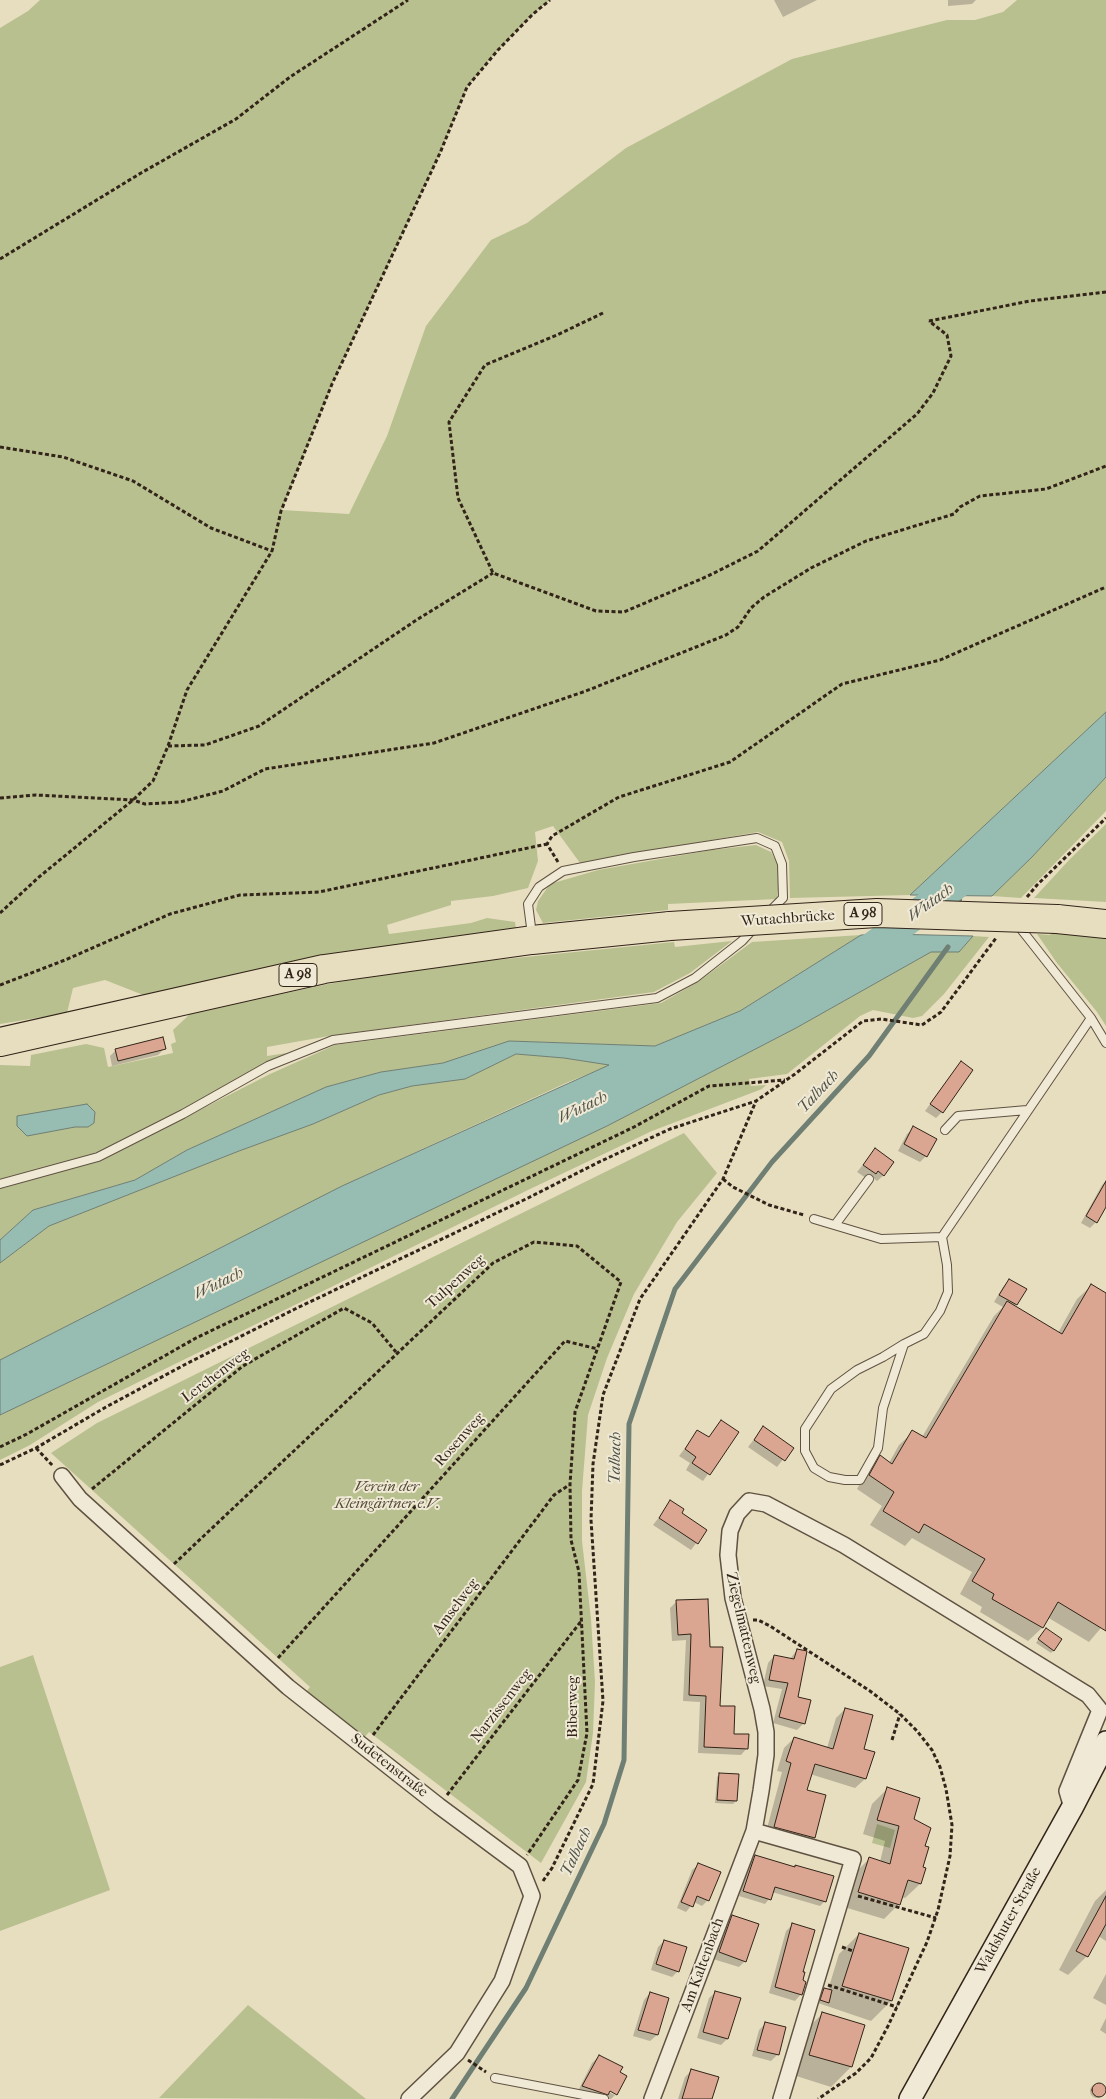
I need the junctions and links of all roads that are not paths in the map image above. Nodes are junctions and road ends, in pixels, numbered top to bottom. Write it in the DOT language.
graph roads {
  1 [pos="1011,917"];
  2 [pos="1102,923"];
  3 [pos="532,940"];
  4 [pos="1091,1018"];
  5 [pos="0,1042"];
  6 [pos="1106,1043"];
  7 [pos="1027,1110"];
  8 [pos="945,1130"];
  9 [pos="869,1179"];
  10 [pos="0,1184"];
  11 [pos="814,1218"];
  12 [pos="834,1225"];
  13 [pos="942,1237"];
  14 [pos="904,1344"];
  15 [pos="62,1476"];
  16 [pos="1106,1742"];
  17 [pos="1072,1808"];
  18 [pos="754,1831"];
  19 [pos="495,2078"];
  20 [pos="410,2099"];
  21 [pos="604,2099"];
  22 [pos="652,2099"];
  23 [pos="781,2099"];
  24 [pos="910,2099"];
  1 -- 4 [label="lane"];
  2 -- 3 [label="highway, Wutachbrücke / A 98, bridge"];
  3 -- 5 [label="highway, A 98"];
  3 -- 10 [label="lane"];
  4 -- 6 [label="lane"];
  4 -- 7 [label="lane"];
  7 -- 8 [label="lane"];
  7 -- 13 [label="lane"];
  9 -- 12 [label="lane"];
  11 -- 12 [label="lane"];
  12 -- 13 [label="lane"];
  13 -- 14 [label="lane"];
  14 -- 14 [label="lane"];
  15 -- 20 [label="street, Sudetenstraße"];
  16 -- 17 [label="main road, Waldshuter Straße"];
  17 -- 18 [label="street, Ziegelmattenweg"];
  17 -- 24 [label="main road, Waldshuter Straße"];
  18 -- 22 [label="street, Am Kaltenbach"];
  18 -- 23 [label="street"];
  19 -- 21 [label="lane"];
}
